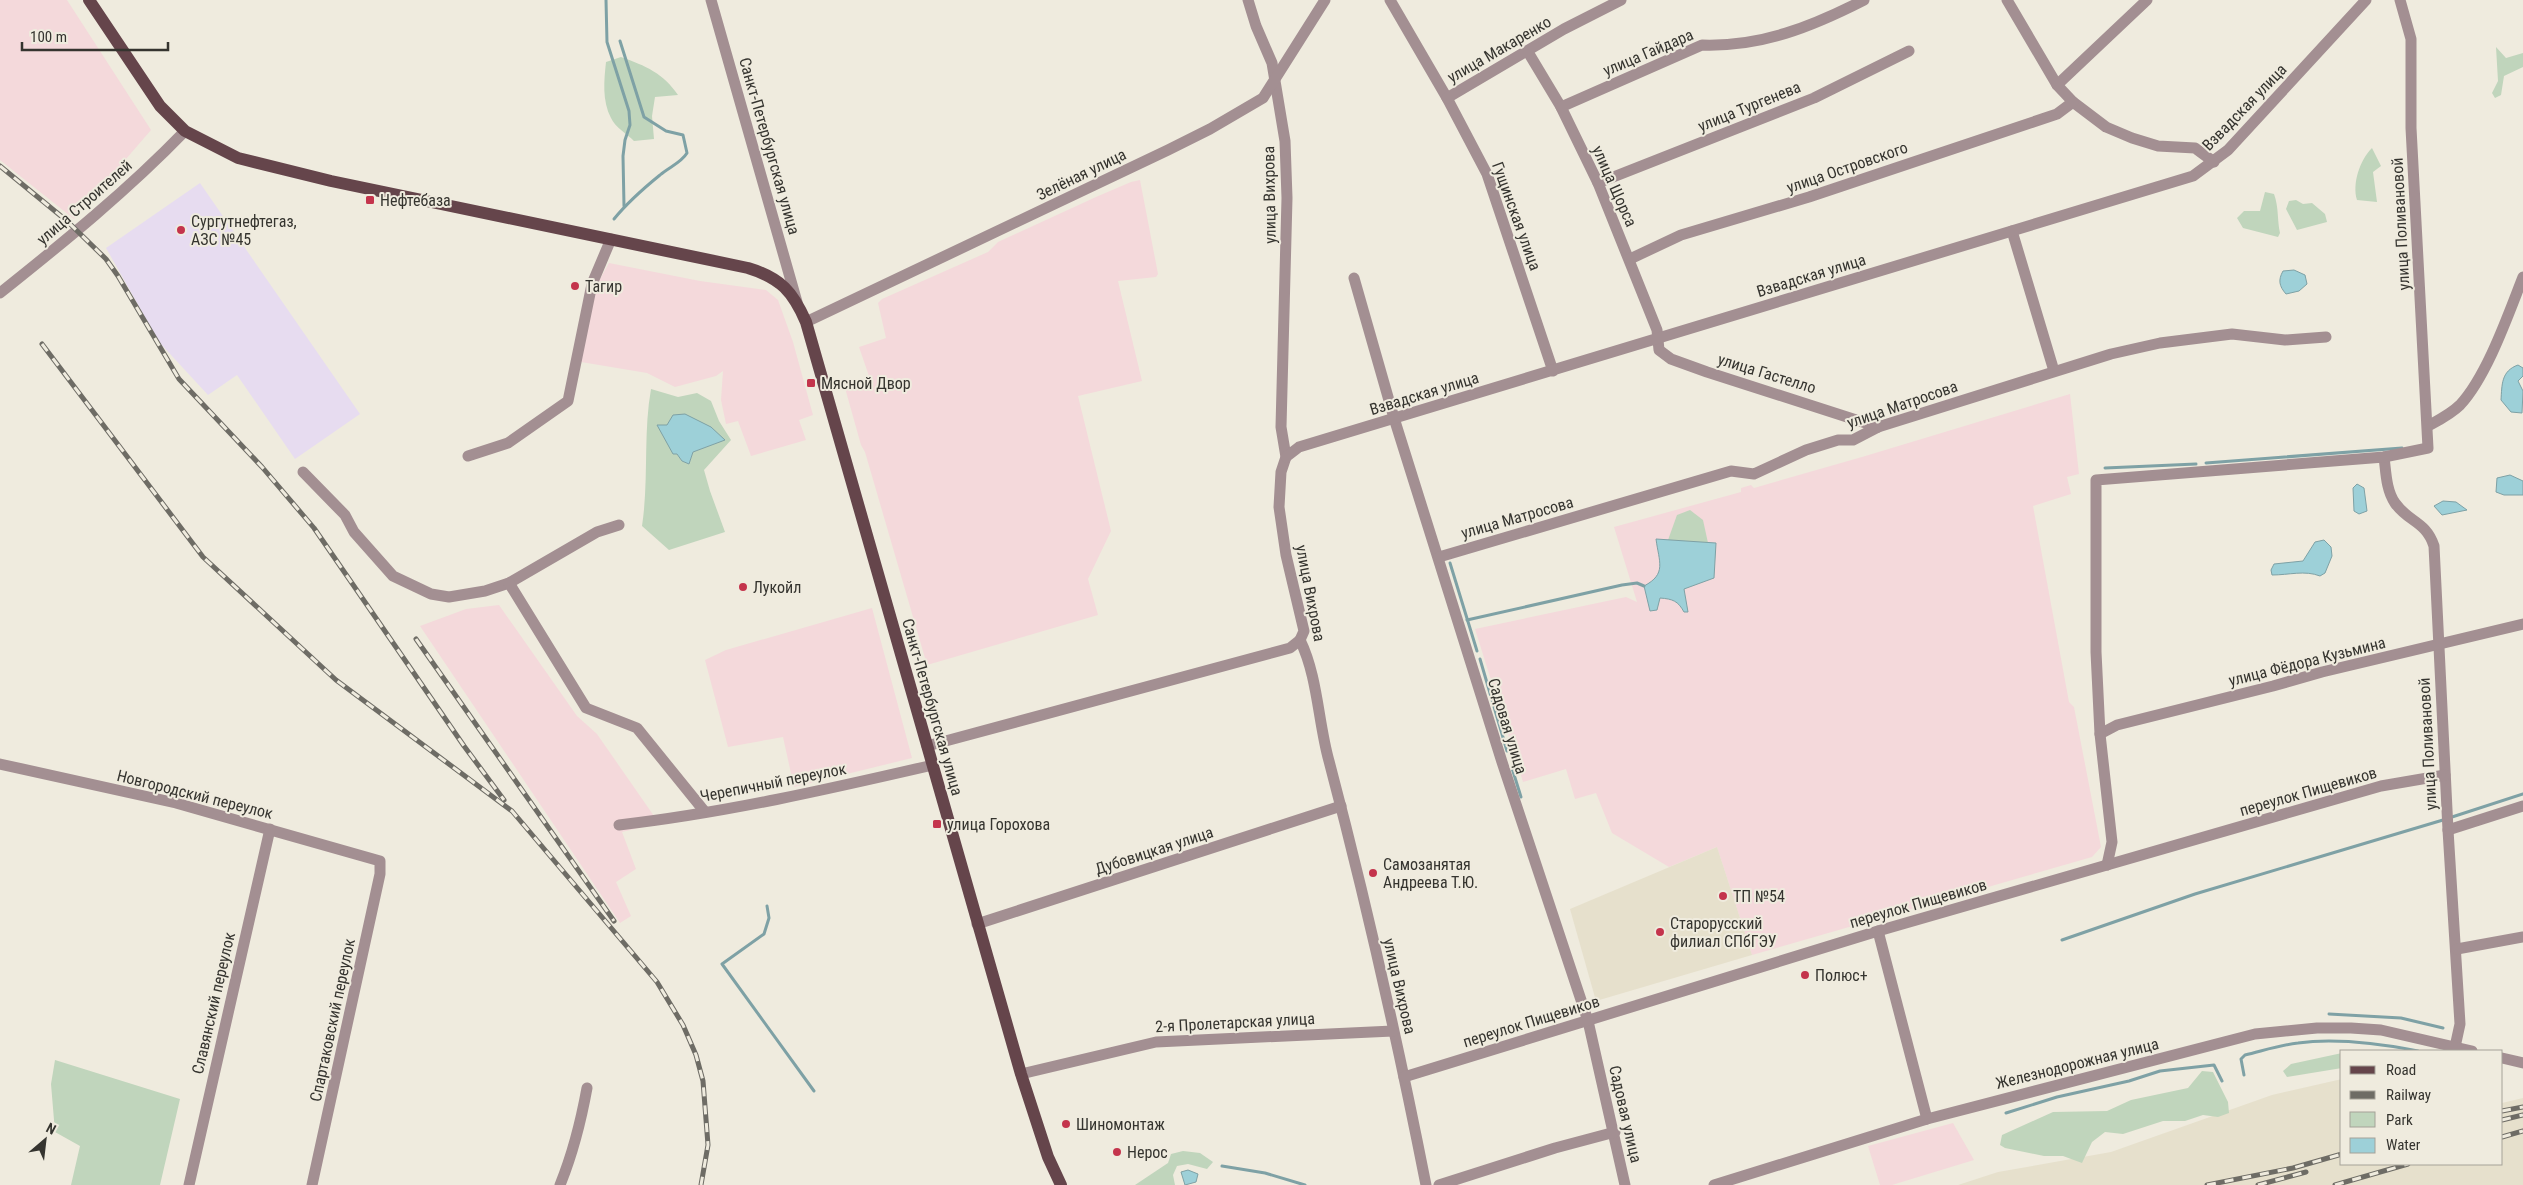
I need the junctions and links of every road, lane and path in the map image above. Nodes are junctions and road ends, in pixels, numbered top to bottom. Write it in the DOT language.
graph roads {
  1 [pos="89,0"];
  2 [pos="711,0"];
  3 [pos="1248,0"];
  4 [pos="1325,0"];
  5 [pos="1390,0"];
  6 [pos="1621,0"];
  7 [pos="1864,0"];
  8 [pos="2007,0"];
  9 [pos="2147,0"];
  10 [pos="2366,0"];
  11 [pos="2400,0"];
  12 [pos="1909,51"];
  13 [pos="1528,52"];
  14 [pos="1274,83"];
  15 [pos="2057,85"];
  16 [pos="1447,98"];
  17 [pos="2073,102"];
  18 [pos="1561,107"];
  19 [pos="185,130"];
  20 [pos="2214,162"];
  21 [pos="1598,184"];
  22 [pos="2012,231"];
  23 [pos="611,239"];
  24 [pos="1630,259"];
  25 [pos="1354,278"];
  26 [pos="2523,278"];
  27 [pos="0,293"];
  28 [pos="797,302"];
  29 [pos="806,322"];
  30 [pos="2326,337"];
  31 [pos="1657,340"];
  32 [pos="1553,371"];
  33 [pos="2054,371"];
  34 [pos="1394,418"];
  35 [pos="2428,426"];
  36 [pos="1878,427"];
  37 [pos="468,456"];
  38 [pos="1286,457"];
  39 [pos="2384,457"];
  40 [pos="303,472"];
  41 [pos="619,525"];
  42 [pos="1439,557"];
  43 [pos="508,583"];
  44 [pos="2523,624"];
  45 [pos="1300,640"];
  46 [pos="2438,646"];
  47 [pos="2100,734"];
  48 [pos="927,746"];
  49 [pos="0,764"];
  50 [pos="932,765"];
  51 [pos="2445,775"];
  52 [pos="1340,806"];
  53 [pos="2523,806"];
  54 [pos="705,812"];
  55 [pos="619,825"];
  56 [pos="270,829"];
  57 [pos="2448,830"];
  58 [pos="380,861"];
  59 [pos="2107,865"];
  60 [pos="977,924"];
  61 [pos="1878,931"];
  62 [pos="2523,937"];
  63 [pos="2457,949"];
  64 [pos="1588,1021"];
  65 [pos="1394,1031"];
  66 [pos="2455,1047"];
  67 [pos="2468,1050"];
  68 [pos="2503,1058"];
  69 [pos="2523,1063"];
  70 [pos="1021,1074"];
  71 [pos="1404,1077"];
  72 [pos="586,1088"];
  73 [pos="1927,1119"];
  74 [pos="1615,1132"];
  75 [pos="189,1185"];
  76 [pos="312,1185"];
  77 [pos="560,1185"];
  78 [pos="1061,1185"];
  79 [pos="1426,1185"];
  80 [pos="1439,1185"];
  81 [pos="1625,1185"];
  82 [pos="1714,1185"];
  1 -- 19 [label="main road, Санкт-Петербургская улица"];
  2 -- 28 [label="street, Санкт-Петербургская улица"];
  3 -- 14 [label="street, улица Вихрова"];
  4 -- 14 [label="street, Зелёная улица"];
  5 -- 16 [label="street, Гущинская улица"];
  6 -- 13 [label="street, улица Макаренко"];
  7 -- 18 [label="street, улица Гайдара"];
  8 -- 15 [label="street"];
  9 -- 15 [label="street"];
  10 -- 20 [label="street, Взвадская улица"];
  11 -- 35 [label="street, улица Поливановой"];
  12 -- 21 [label="street, улица Тургенева"];
  13 -- 16 [label="street, улица Макаренко"];
  13 -- 18 [label="street, улица Щорса"];
  14 -- 29 [label="street, Зелёная улица"];
  14 -- 38 [label="street, улица Вихрова"];
  15 -- 17 [label="street"];
  16 -- 32 [label="street, Гущинская улица"];
  17 -- 20 [label="street"];
  17 -- 24 [label="street, улица Островского"];
  18 -- 21 [label="street, улица Щорса"];
  19 -- 23 [label="main road, Санкт-Петербургская улица"];
  19 -- 27 [label="street, улица Строителей"];
  20 -- 22 [label="street, Взвадская улица"];
  21 -- 24 [label="street, улица Щорса"];
  22 -- 31 [label="street, Взвадская улица"];
  22 -- 33 [label="street"];
  23 -- 28 [label="main road, Санкт-Петербургская улица"];
  23 -- 37 [label="street"];
  24 -- 31 [label="street, улица Щорса"];
  25 -- 34 [label="street, Садовая улица"];
  26 -- 35 [label="street"];
  28 -- 29 [label="main road, Санкт-Петербургская улица"];
  29 -- 48 [label="main road, Санкт-Петербургская улица"];
  30 -- 33 [label="street, улица Матросова"];
  31 -- 32 [label="street, Взвадская улица"];
  31 -- 36 [label="street, улица Гастелло"];
  32 -- 34 [label="street, Взвадская улица"];
  33 -- 36 [label="street, улица Матросова"];
  34 -- 38 [label="street, Взвадская улица"];
  34 -- 42 [label="street, Садовая улица"];
  35 -- 39 [label="street, улица Поливановой"];
  36 -- 42 [label="street, улица Матросова"];
  38 -- 45 [label="street, улица Вихрова"];
  39 -- 46 [label="street, улица Поливановой"];
  39 -- 47 [label="street"];
  40 -- 43 [label="street"];
  41 -- 43 [label="street"];
  42 -- 64 [label="street, Садовая улица"];
  43 -- 54 [label="street"];
  44 -- 46 [label="street, улица Фёдора Кузьмина"];
  45 -- 48 [label="street"];
  45 -- 52 [label="street, улица Вихрова"];
  46 -- 47 [label="street, улица Фёдора Кузьмина"];
  46 -- 51 [label="street, улица Поливановой"];
  47 -- 59 [label="street"];
  48 -- 50 [label="main road, Санкт-Петербургская улица"];
  49 -- 56 [label="street, Новгородский переулок"];
  50 -- 54 [label="street, Черепичный переулок"];
  50 -- 60 [label="main road, Санкт-Петербургская улица"];
  51 -- 57 [label="street, улица Поливановой"];
  51 -- 59 [label="street, переулок Пищевиков"];
  52 -- 60 [label="street, Дубовицкая улица"];
  52 -- 65 [label="street, улица Вихрова"];
  53 -- 57 [label="street"];
  54 -- 55 [label="street, Черепичный переулок"];
  56 -- 58 [label="street, Новгородский переулок"];
  56 -- 75 [label="street, Славянский переулок"];
  57 -- 63 [label="street, улица Поливановой"];
  58 -- 76 [label="street, Спартаковский переулок"];
  59 -- 61 [label="street, переулок Пищевиков"];
  60 -- 70 [label="main road, Санкт-Петербургская улица"];
  61 -- 64 [label="street, переулок Пищевиков"];
  61 -- 73 [label="street"];
  62 -- 63 [label="street"];
  63 -- 66 [label="street, улица Поливановой"];
  64 -- 71 [label="street, переулок Пищевиков"];
  64 -- 74 [label="street, Садовая улица"];
  65 -- 70 [label="street, 2-я Пролетарская улица"];
  65 -- 71 [label="street, улица Вихрова"];
  66 -- 67 [label="street, Железнодорожная улица"];
  66 -- 73 [label="street, Железнодорожная улица"];
  68 -- 69 [label="street"];
  70 -- 78 [label="main road, Санкт-Петербургская улица"];
  71 -- 79 [label="street, улица Вихрова"];
  72 -- 77 [label="street"];
  73 -- 82 [label="street, Железнодорожная улица"];
  74 -- 80 [label="street"];
  74 -- 81 [label="street, Садовая улица"];
}
